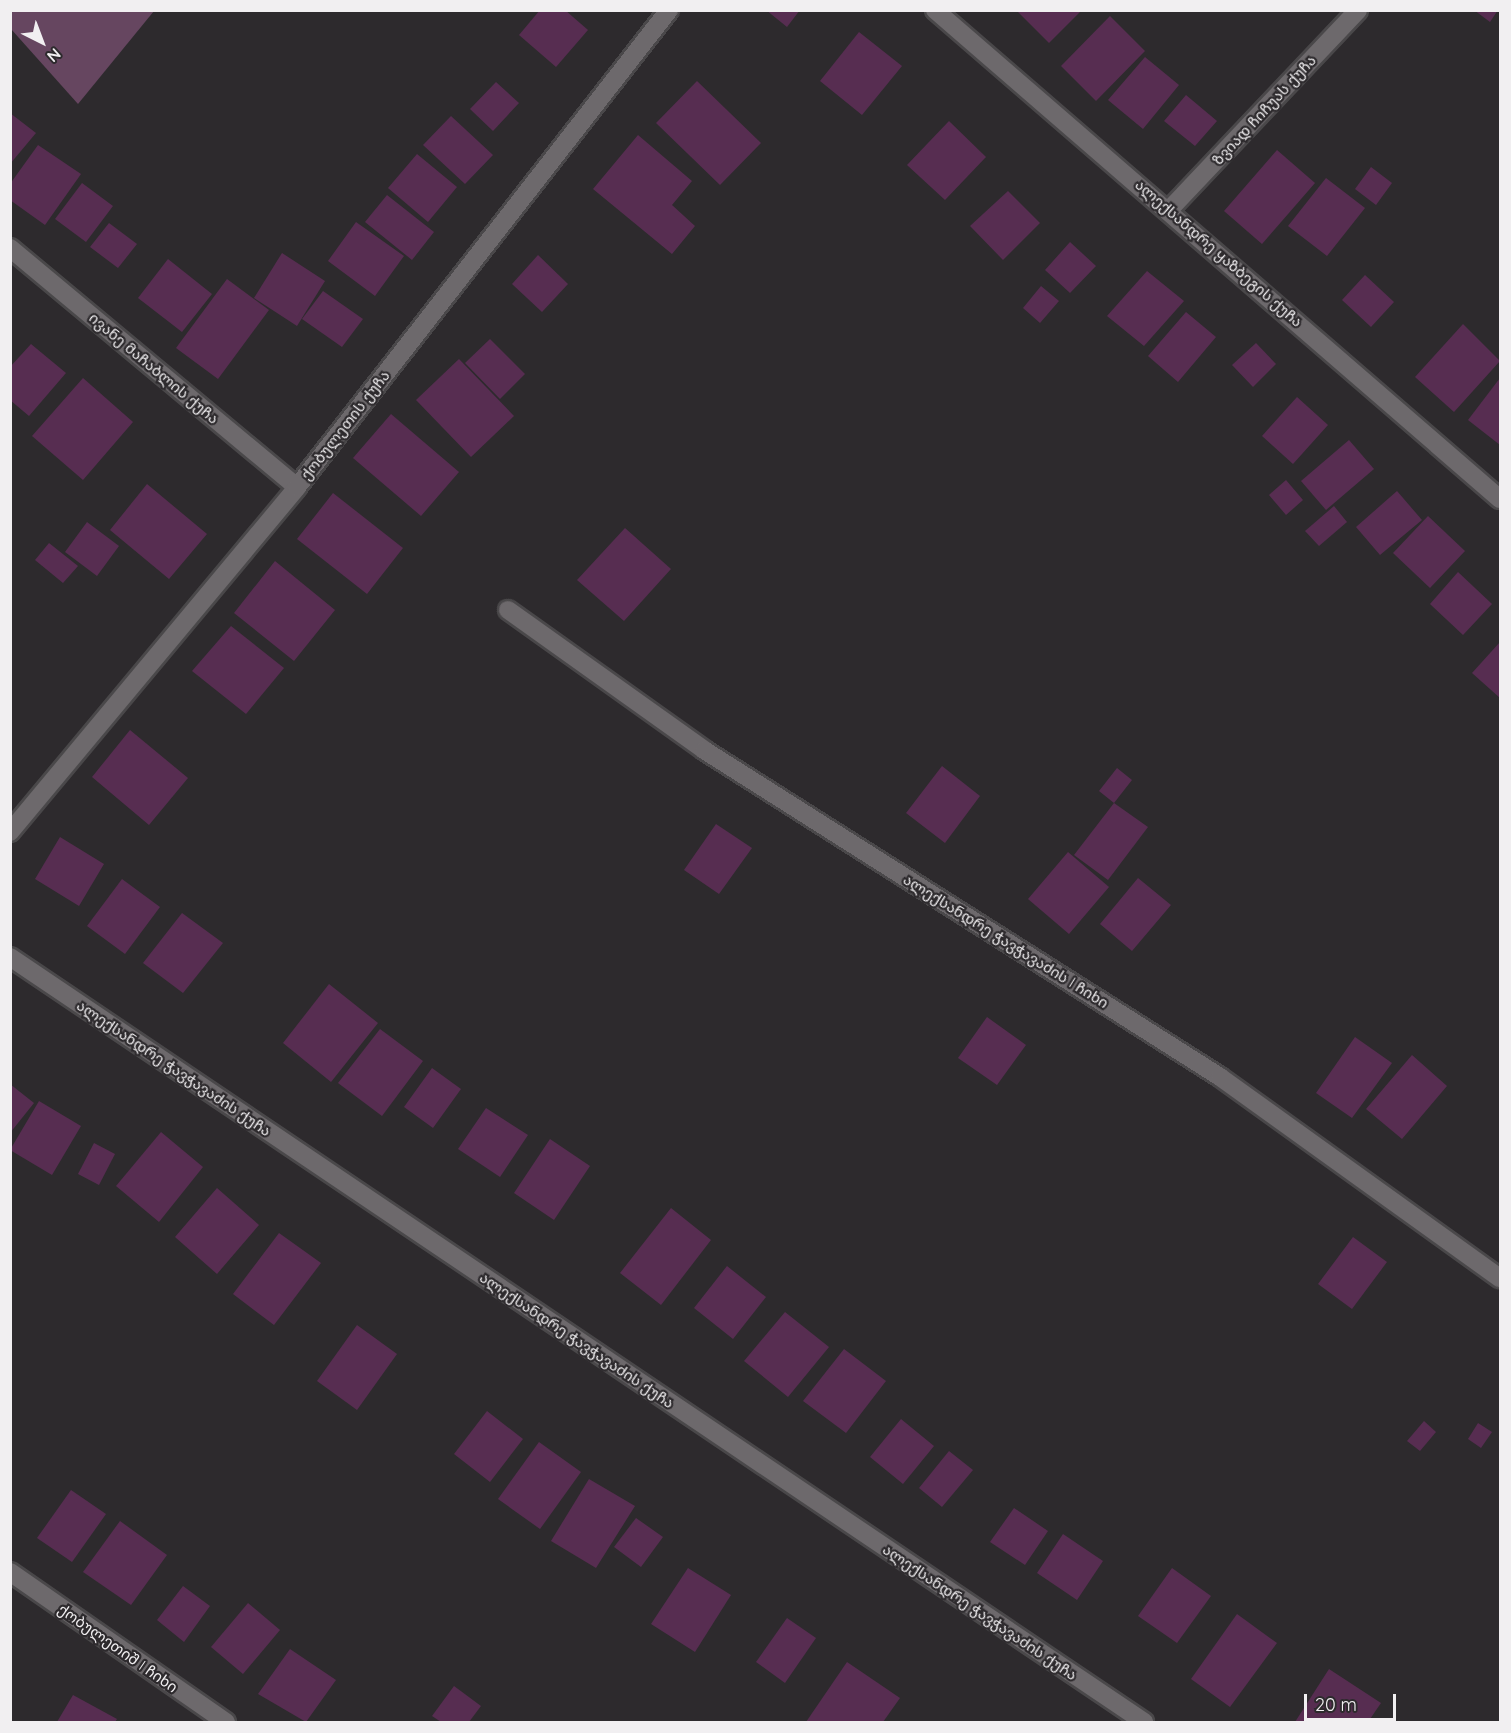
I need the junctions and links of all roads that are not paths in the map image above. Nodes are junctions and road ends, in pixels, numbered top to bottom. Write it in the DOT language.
graph roads {
  1 [pos="669,10"];
  2 [pos="935,10"];
  3 [pos="1358,10"];
  4 [pos="1169,210"];
  5 [pos="10,248"];
  6 [pos="297,488"];
  7 [pos="1500,498"];
  8 [pos="508,610"];
  9 [pos="10,832"];
  10 [pos="10,957"];
  11 [pos="1500,1278"];
  12 [pos="10,1572"];
  13 [pos="226,1722"];
  14 [pos="1144,1722"];
  1 -- 6 [label="street, ქობულეთის ქუჩა"];
  2 -- 4 [label="street, ალექსანდრე ყაზბეგის ქუჩა"];
  3 -- 4 [label="street, ზვიად ჩიჩუას ქუჩა"];
  4 -- 7 [label="street, ალექსანდრე ყაზბეგის ქუჩა"];
  5 -- 6 [label="street, ივანე მაჩაბლის ქუჩა"];
  6 -- 9 [label="street, ქობულეთის ქუჩა"];
  8 -- 11 [label="street, ალექსანდრე ჭავჭავაძის I ჩიხი"];
  10 -- 14 [label="street, ალექსანდრე ჭავჭავაძის ქუჩა"];
  12 -- 13 [label="street, ქობულეთიშ I ჩიხი"];
}
